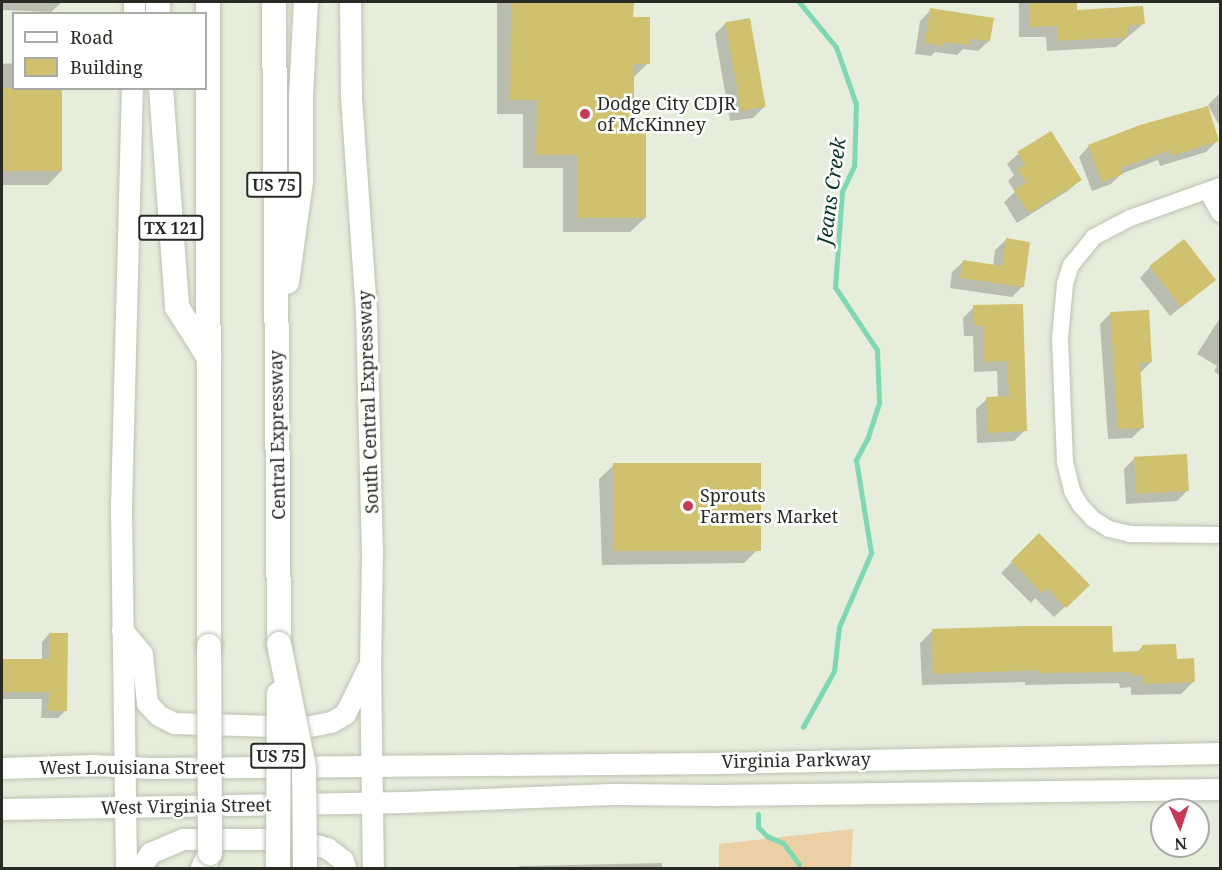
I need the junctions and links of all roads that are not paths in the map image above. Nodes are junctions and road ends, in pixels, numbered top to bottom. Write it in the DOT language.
graph roads {
  1 [pos="208,2"];
  2 [pos="274,2"];
  3 [pos="306,2"];
  4 [pos="350,2"];
  5 [pos="132,90"];
  6 [pos="161,90"];
  7 [pos="1214,188"];
  8 [pos="1221,214"];
  9 [pos="209,358"];
  10 [pos="276,368"];
  11 [pos="1221,535"];
  12 [pos="122,630"];
  13 [pos="279,644"];
  14 [pos="370,662"];
  15 [pos="1221,753"];
  16 [pos="371,766"];
  17 [pos="125,767"];
  18 [pos="2,768"];
  19 [pos="1221,789"];
  20 [pos="372,802"];
  21 [pos="125,808"];
  22 [pos="2,809"];
  23 [pos="208,863"];
  24 [pos="126,868"];
  25 [pos="140,868"];
  26 [pos="278,868"];
  27 [pos="305,868"];
  28 [pos="345,868"];
  29 [pos="373,868"];
  1 -- 9 [label="highway"];
  2 -- 10 [label="highway, Central Expressway / US 75"];
  3 -- 10 [label="highway"];
  4 -- 14 [label="main road, South Central Expressway"];
  5 -- 12 [label="main road"];
  6 -- 9 [label="highway, TX 121"];
  7 -- 8 [label="street"];
  7 -- 11 [label="street"];
  9 -- 23 [label="highway, bridge"];
  10 -- 13 [label="highway, Central Expressway / US 75"];
  12 -- 14 [label="main road"];
  12 -- 17 [label="main road"];
  13 -- 26 [label="highway, Central Expressway / US 75, bridge"];
  13 -- 27 [label="highway, bridge"];
  14 -- 16 [label="main road, South Central Expressway"];
  15 -- 16 [label="main road, Virginia Parkway"];
  16 -- 17 [label="main road, West Louisiana Street"];
  16 -- 20 [label="main road, South Central Expressway"];
  17 -- 18 [label="main road, West Louisiana Street"];
  17 -- 21 [label="main road"];
  19 -- 20 [label="main road, Virginia Parkway"];
  20 -- 21 [label="main road, West Virginia Street"];
  20 -- 29 [label="main road, South Central Expressway"];
  21 -- 22 [label="main road, West Virginia Street"];
  21 -- 24 [label="main road"];
  25 -- 28 [label="main road"];
}
